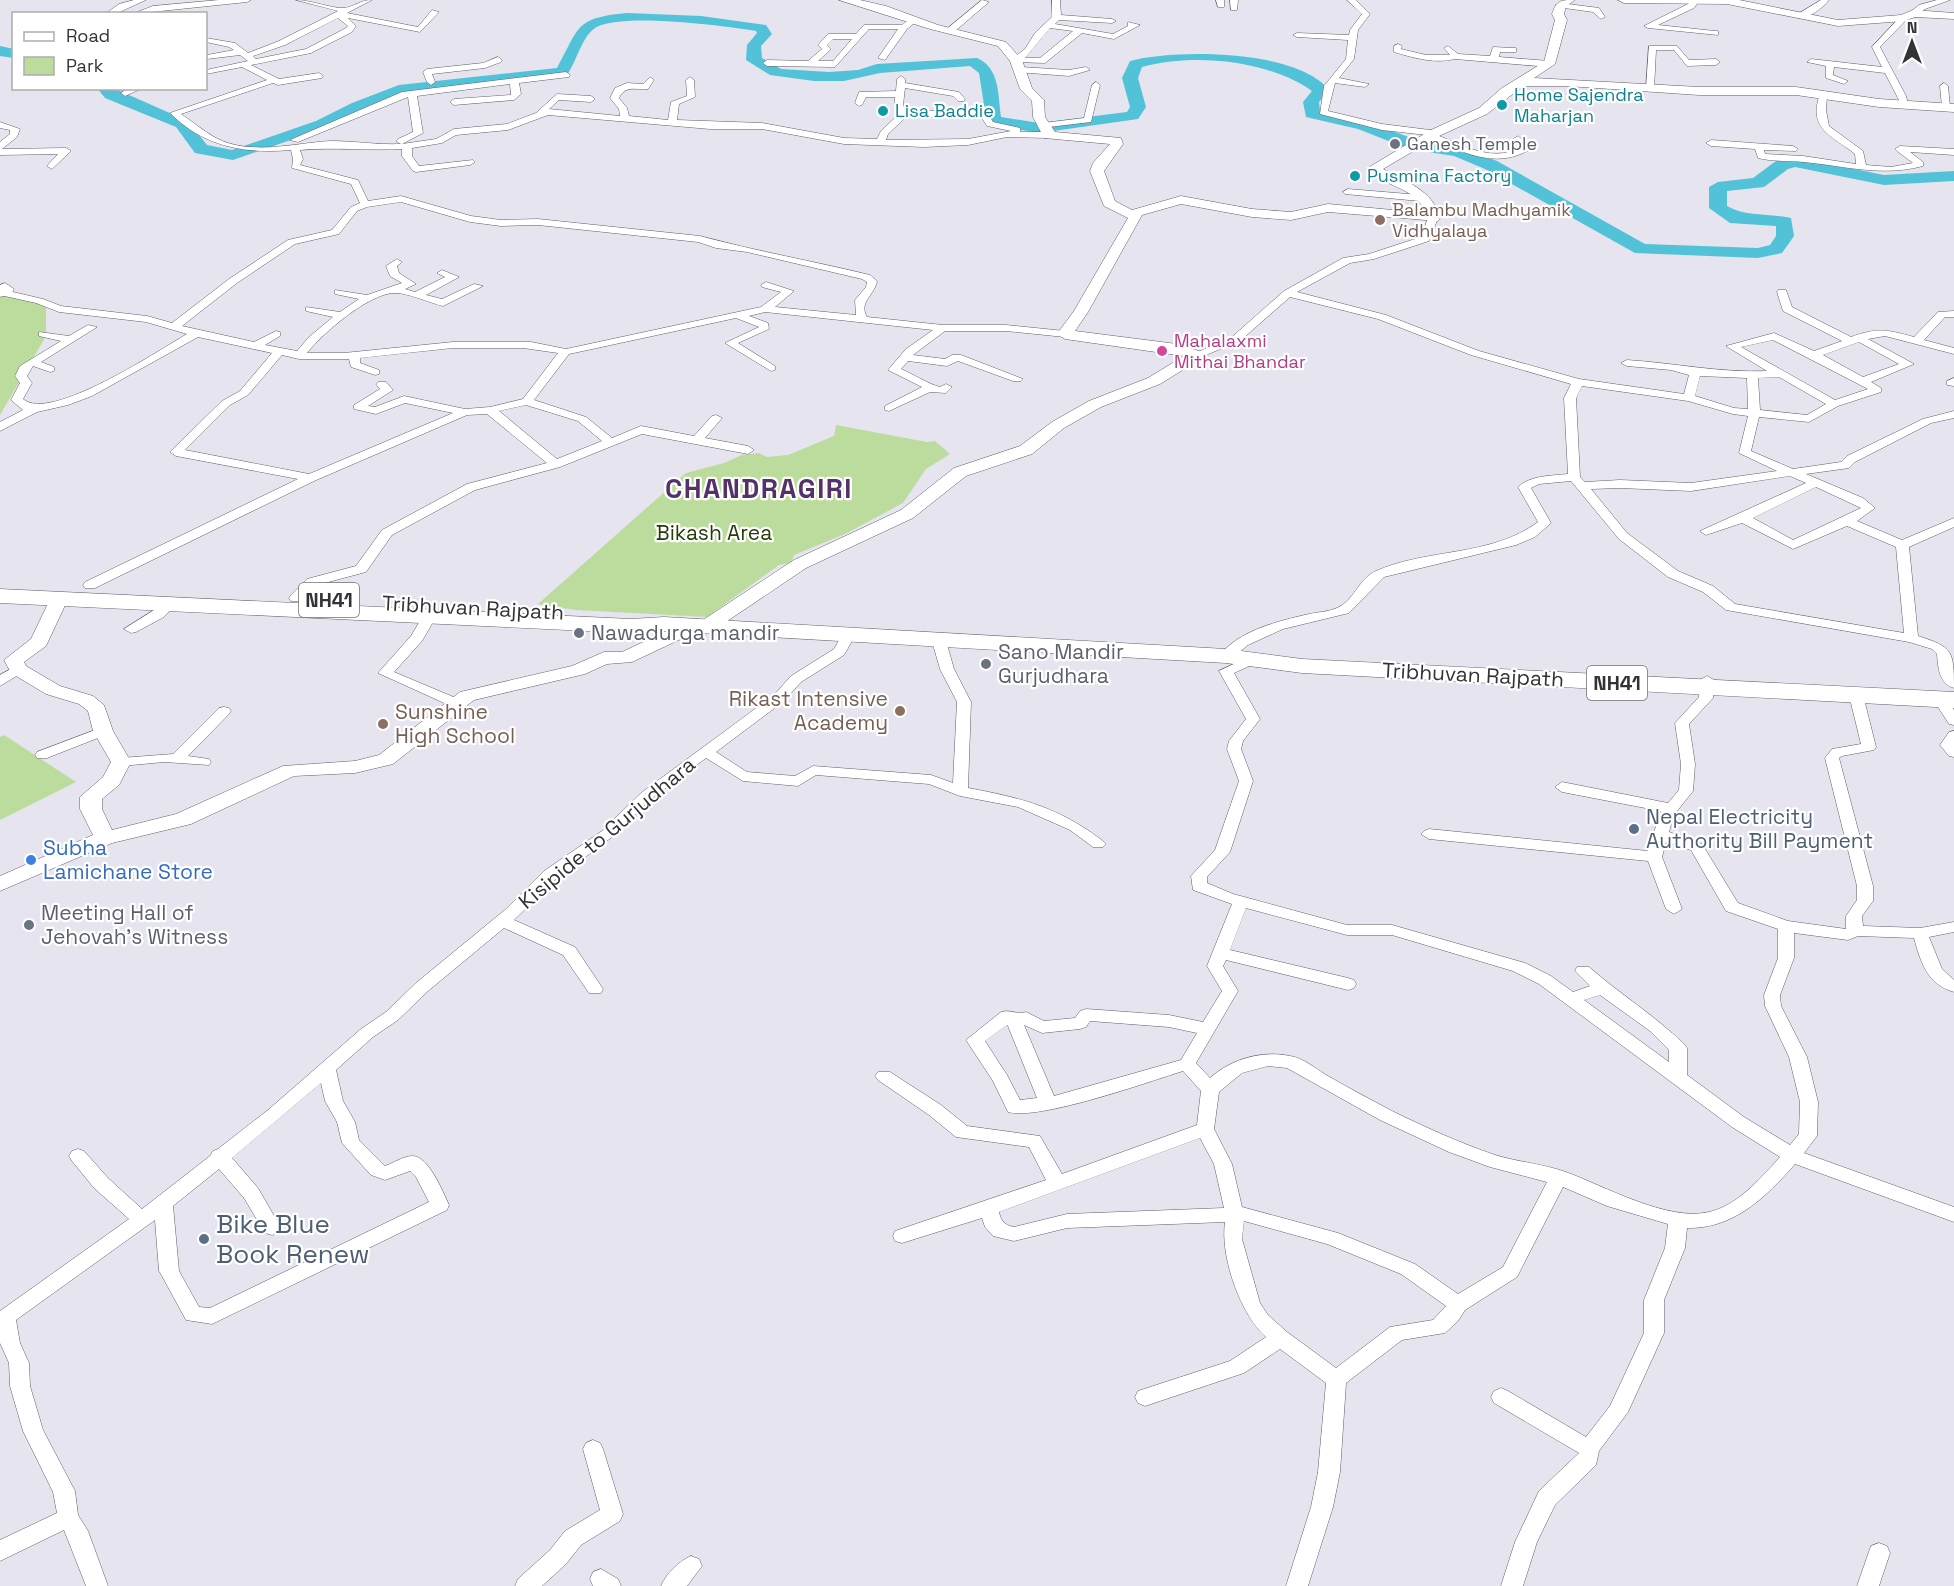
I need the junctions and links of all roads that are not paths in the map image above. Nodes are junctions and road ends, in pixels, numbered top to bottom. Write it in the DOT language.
graph roads {
  1 [pos="142,0"];
  2 [pos="247,0"];
  3 [pos="300,0"];
  4 [pos="368,0"];
  5 [pos="845,0"];
  6 [pos="1056,0"];
  7 [pos="1351,0"];
  8 [pos="1624,0"];
  9 [pos="1825,0"];
  10 [pos="1946,0"];
  11 [pos="1695,1"];
  12 [pos="986,2"];
  13 [pos="1565,3"];
  14 [pos="112,12"];
  15 [pos="142,12"];
  16 [pos="435,12"];
  17 [pos="342,14"];
  18 [pos="1909,15"];
  19 [pos="1801,16"];
  20 [pos="1954,16"];
  21 [pos="1057,17"];
  22 [pos="1601,17"];
  23 [pos="1112,21"];
  24 [pos="909,24"];
  25 [pos="1131,24"];
  26 [pos="1051,26"];
  27 [pos="951,30"];
  28 [pos="1080,30"];
  29 [pos="1715,33"];
  30 [pos="1297,35"];
  31 [pos="859,37"];
  32 [pos="1352,38"];
  33 [pos="209,42"];
  34 [pos="1398,46"];
  35 [pos="1448,48"];
  36 [pos="1513,50"];
  37 [pos="1455,56"];
  38 [pos="210,57"];
  39 [pos="243,57"];
  40 [pos="882,58"];
  41 [pos="498,60"];
  42 [pos="1494,60"];
  43 [pos="1716,62"];
  44 [pos="1811,62"];
  45 [pos="767,63"];
  46 [pos="811,63"];
  47 [pos="1550,64"];
  48 [pos="1830,64"];
  49 [pos="1018,65"];
  50 [pos="1086,70"];
  51 [pos="1885,70"];
  52 [pos="207,72"];
  53 [pos="566,75"];
  54 [pos="319,76"];
  55 [pos="274,80"];
  56 [pos="650,80"];
  57 [pos="690,80"];
  58 [pos="1331,80"];
  59 [pos="1844,81"];
  60 [pos="431,82"];
  61 [pos="514,82"];
  62 [pos="1523,82"];
  63 [pos="1365,84"];
  64 [pos="1096,85"];
  65 [pos="901,86"];
  66 [pos="1944,86"];
  67 [pos="457,87"];
  68 [pos="1650,89"];
  69 [pos="133,90"];
  70 [pos="125,93"];
  71 [pos="412,93"];
  72 [pos="1823,96"];
  73 [pos="591,99"];
  74 [pos="961,99"];
  75 [pos="859,103"];
  76 [pos="1906,106"];
  77 [pos="1950,107"];
  78 [pos="540,113"];
  79 [pos="903,115"];
  80 [pos="624,118"];
  81 [pos="672,122"];
  82 [pos="0,125"];
  83 [pos="1047,131"];
  84 [pos="1007,134"];
  85 [pos="1432,136"];
  86 [pos="1518,139"];
  87 [pos="880,142"];
  88 [pos="1711,143"];
  89 [pos="0,147"];
  90 [pos="407,147"];
  91 [pos="1758,147"];
  92 [pos="292,148"];
  93 [pos="378,148"];
  94 [pos="1793,149"];
  95 [pos="0,152"];
  96 [pos="1954,152"];
  97 [pos="470,162"];
  98 [pos="52,166"];
  99 [pos="1862,168"];
  100 [pos="1348,192"];
  101 [pos="1420,198"];
  102 [pos="365,204"];
  103 [pos="1132,214"];
  104 [pos="1433,218"];
  105 [pos="397,262"];
  106 [pos="442,273"];
  107 [pos="766,285"];
  108 [pos="478,286"];
  109 [pos="394,289"];
  110 [pos="2,291"];
  111 [pos="339,292"];
  112 [pos="1782,292"];
  113 [pos="1287,293"];
  114 [pos="417,295"];
  115 [pos="369,298"];
  116 [pos="310,309"];
  117 [pos="765,309"];
  118 [pos="1954,314"];
  119 [pos="342,315"];
  120 [pos="737,315"];
  121 [pos="863,319"];
  122 [pos="174,326"];
  123 [pos="92,327"];
  124 [pos="943,328"];
  125 [pos="196,333"];
  126 [pos="43,334"];
  127 [pos="276,334"];
  128 [pos="1065,334"];
  129 [pos="69,339"];
  130 [pos="1918,340"];
  131 [pos="1856,341"];
  132 [pos="257,345"];
  133 [pos="279,351"];
  134 [pos="1954,351"];
  135 [pos="565,352"];
  136 [pos="1814,355"];
  137 [pos="299,356"];
  138 [pos="1197,356"];
  139 [pos="354,357"];
  140 [pos="905,357"];
  141 [pos="32,362"];
  142 [pos="1627,363"];
  143 [pos="771,368"];
  144 [pos="50,369"];
  145 [pos="375,372"];
  146 [pos="1693,372"];
  147 [pos="1780,374"];
  148 [pos="1754,375"];
  149 [pos="1017,379"];
  150 [pos="1578,381"];
  151 [pos="1862,381"];
  152 [pos="382,384"];
  153 [pos="946,387"];
  154 [pos="928,388"];
  155 [pos="359,395"];
  156 [pos="371,398"];
  157 [pos="1689,398"];
  158 [pos="527,401"];
  159 [pos="1834,404"];
  160 [pos="889,408"];
  161 [pos="33,409"];
  162 [pos="490,410"];
  163 [pos="465,412"];
  164 [pos="1754,414"];
  165 [pos="1954,414"];
  166 [pos="716,418"];
  167 [pos="0,427"];
  168 [pos="698,439"];
  169 [pos="610,442"];
  170 [pos="748,450"];
  171 [pos="556,464"];
  172 [pos="1791,471"];
  173 [pos="310,478"];
  174 [pos="1578,482"];
  175 [pos="1817,482"];
  176 [pos="1743,518"];
  177 [pos="1848,521"];
  178 [pos="1954,522"];
  179 [pos="1706,531"];
  180 [pos="1902,545"];
  181 [pos="0,579"];
  182 [pos="90,585"];
  183 [pos="0,587"];
  184 [pos="0,596"];
  185 [pos="296,598"];
  186 [pos="60,599"];
  187 [pos="167,606"];
  188 [pos="429,617"];
  189 [pos="657,623"];
  190 [pos="589,624"];
  191 [pos="700,626"];
  192 [pos="131,629"];
  193 [pos="848,636"];
  194 [pos="1911,638"];
  195 [pos="939,641"];
  196 [pos="1226,656"];
  197 [pos="1253,659"];
  198 [pos="18,669"];
  199 [pos="0,682"];
  200 [pos="1707,684"];
  201 [pos="1954,684"];
  202 [pos="1856,695"];
  203 [pos="1951,700"];
  204 [pos="458,704"];
  205 [pos="224,711"];
  206 [pos="1954,722"];
  207 [pos="103,731"];
  208 [pos="1954,735"];
  209 [pos="705,751"];
  210 [pos="1954,753"];
  211 [pos="42,755"];
  212 [pos="177,759"];
  213 [pos="121,762"];
  214 [pos="204,762"];
  215 [pos="1562,787"];
  216 [pos="960,790"];
  217 [pos="1672,808"];
  218 [pos="1429,834"];
  219 [pos="1660,834"];
  220 [pos="105,838"];
  221 [pos="1098,844"];
  222 [pos="1654,857"];
  223 [pos="0,884"];
  224 [pos="1241,902"];
  225 [pos="1674,909"];
  226 [pos="502,921"];
  227 [pos="1786,926"];
  228 [pos="1954,927"];
  229 [pos="1856,931"];
  230 [pos="1920,933"];
  231 [pos="1220,953"];
  232 [pos="1583,971"];
  233 [pos="1348,984"];
  234 [pos="1954,986"];
  235 [pos="1602,988"];
  236 [pos="595,989"];
  237 [pos="1571,999"];
  238 [pos="1007,1016"];
  239 [pos="1207,1029"];
  240 [pos="1187,1064"];
  241 [pos="327,1068"];
  242 [pos="884,1076"];
  243 [pos="1678,1076"];
  244 [pos="1210,1090"];
  245 [pos="1048,1104"];
  246 [pos="1205,1129"];
  247 [pos="1791,1155"];
  248 [pos="78,1156"];
  249 [pos="219,1156"];
  250 [pos="1559,1177"];
  251 [pos="1056,1182"];
  252 [pos="163,1204"];
  253 [pos="989,1208"];
  254 [pos="1235,1215"];
  255 [pos="1954,1215"];
  256 [pos="142,1220"];
  257 [pos="1678,1220"];
  258 [pos="272,1228"];
  259 [pos="902,1236"];
  260 [pos="1458,1304"];
  261 [pos="3,1319"];
  262 [pos="1280,1338"];
  263 [pos="1336,1379"];
  264 [pos="1145,1397"];
  265 [pos="1501,1397"];
  266 [pos="593,1449"];
  267 [pos="1589,1449"];
  268 [pos="68,1518"];
  269 [pos="0,1551"];
  270 [pos="1879,1553"];
  271 [pos="691,1566"];
  272 [pos="97,1586"];
  273 [pos="526,1586"];
  274 [pos="672,1586"];
  275 [pos="1297,1586"];
  276 [pos="1512,1586"];
  277 [pos="1868,1586"];
  1 -- 14 [label="street"];
  2 -- 15 [label="street"];
  3 -- 17 [label="street"];
  4 -- 17 [label="street"];
  5 -- 24 [label="street"];
  6 -- 21 [label="street"];
  7 -- 32 [label="street"];
  8 -- 11 [label="street"];
  9 -- 19 [label="street"];
  10 -- 18 [label="street"];
  11 -- 19 [label="street"];
  11 -- 29 [label="street"];
  12 -- 27 [label="street"];
  13 -- 22 [label="street"];
  13 -- 47 [label="street"];
  16 -- 17 [label="street"];
  17 -- 39 [label="street"];
  17 -- 39 [label="street"];
  18 -- 19 [label="street"];
  18 -- 20 [label="street"];
  18 -- 51 [label="street"];
  21 -- 23 [label="street"];
  21 -- 26 [label="street"];
  24 -- 27 [label="street"];
  24 -- 31 [label="street"];
  24 -- 40 [label="street"];
  25 -- 28 [label="street"];
  26 -- 28 [label="street"];
  26 -- 49 [label="street"];
  27 -- 49 [label="street"];
  28 -- 49 [label="street"];
  30 -- 32 [label="street"];
  31 -- 46 [label="street"];
  31 -- 46 [label="street"];
  32 -- 58 [label="street"];
  33 -- 39 [label="street"];
  34 -- 37 [label="street"];
  35 -- 37 [label="street"];
  36 -- 42 [label="street"];
  37 -- 42 [label="street"];
  38 -- 39 [label="street"];
  39 -- 52 [label="street"];
  39 -- 55 [label="street"];
  41 -- 60 [label="street"];
  42 -- 47 [label="street"];
  43 -- 68 [label="street"];
  44 -- 48 [label="street"];
  45 -- 46 [label="street"];
  47 -- 62 [label="street"];
  48 -- 51 [label="street"];
  48 -- 59 [label="street"];
  49 -- 50 [label="street"];
  49 -- 83 [label="street"];
  51 -- 76 [label="street"];
  53 -- 61 [label="street"];
  54 -- 55 [label="street"];
  55 -- 92 [label="street"];
  56 -- 80 [label="street"];
  57 -- 81 [label="street"];
  58 -- 63 [label="street"];
  58 -- 85 [label="street"];
  61 -- 67 [label="street"];
  61 -- 67 [label="street"];
  62 -- 68 [label="street"];
  62 -- 85 [label="street"];
  64 -- 83 [label="street"];
  65 -- 74 [label="street"];
  65 -- 75 [label="street"];
  65 -- 79 [label="street"];
  66 -- 77 [label="street"];
  67 -- 71 [label="street"];
  68 -- 72 [label="street"];
  69 -- 70 [label="street"];
  71 -- 92 [label="street"];
  71 -- 93 [label="street"];
  72 -- 76 [label="street"];
  72 -- 99 [label="street"];
  73 -- 78 [label="street"];
  76 -- 77 [label="street"];
  78 -- 80 [label="street"];
  78 -- 90 [label="street"];
  79 -- 84 [label="street"];
  79 -- 87 [label="street"];
  80 -- 81 [label="street"];
  81 -- 87 [label="street"];
  82 -- 89 [label="street"];
  83 -- 84 [label="street"];
  83 -- 103 [label="street"];
  84 -- 87 [label="street"];
  85 -- 86 [label="street"];
  85 -- 101 [label="street"];
  88 -- 91 [label="street"];
  90 -- 93 [label="street"];
  90 -- 97 [label="street"];
  91 -- 94 [label="street"];
  91 -- 99 [label="street"];
  92 -- 93 [label="street"];
  92 -- 102 [label="street"];
  95 -- 98 [label="street"];
  96 -- 99 [label="street"];
  100 -- 101 [label="street"];
  101 -- 104 [label="street"];
  102 -- 121 [label="street"];
  102 -- 122 [label="street"];
  103 -- 104 [label="street"];
  103 -- 128 [label="street"];
  104 -- 113 [label="street"];
  105 -- 109 [label="street"];
  106 -- 114 [label="street"];
  107 -- 117 [label="street"];
  108 -- 114 [label="street"];
  109 -- 114 [label="street"];
  109 -- 115 [label="street"];
  110 -- 122 [label="street"];
  111 -- 115 [label="street"];
  112 -- 131 [label="street"];
  113 -- 138 [label="street"];
  113 -- 150 [label="street"];
  115 -- 119 [label="street"];
  116 -- 119 [label="street"];
  117 -- 120 [label="street"];
  117 -- 121 [label="street"];
  118 -- 130 [label="street"];
  119 -- 137 [label="street"];
  120 -- 135 [label="street"];
  120 -- 143 [label="street"];
  121 -- 124 [label="street"];
  122 -- 125 [label="street"];
  123 -- 129 [label="street"];
  124 -- 128 [label="street"];
  124 -- 140 [label="street"];
  125 -- 132 [label="street"];
  125 -- 161 [label="street"];
  126 -- 129 [label="street"];
  127 -- 132 [label="street"];
  128 -- 138 [label="street"];
  129 -- 141 [label="street"];
  130 -- 131 [label="street"];
  130 -- 134 [label="street"];
  131 -- 136 [label="street"];
  131 -- 151 [label="street"];
  132 -- 133 [label="street"];
  133 -- 137 [label="street"];
  133 -- 173 [label="street"];
  135 -- 139 [label="street"];
  135 -- 158 [label="street"];
  136 -- 147 [label="street"];
  136 -- 151 [label="street"];
  137 -- 139 [label="street"];
  138 -- 191 [label="street"];
  139 -- 145 [label="street"];
  140 -- 149 [label="street"];
  140 -- 154 [label="street"];
  141 -- 144 [label="street"];
  141 -- 161 [label="street"];
  142 -- 146 [label="street"];
  146 -- 148 [label="street"];
  146 -- 157 [label="street"];
  147 -- 148 [label="street"];
  147 -- 159 [label="street"];
  148 -- 164 [label="street"];
  150 -- 157 [label="street"];
  150 -- 174 [label="street"];
  151 -- 159 [label="street"];
  152 -- 156 [label="street"];
  153 -- 154 [label="street"];
  154 -- 160 [label="street"];
  155 -- 156 [label="street"];
  156 -- 163 [label="street"];
  157 -- 164 [label="street"];
  158 -- 162 [label="street"];
  158 -- 169 [label="street"];
  159 -- 164 [label="street"];
  161 -- 167 [label="street"];
  162 -- 163 [label="street"];
  162 -- 171 [label="street"];
  163 -- 173 [label="street"];
  164 -- 172 [label="street"];
  165 -- 172 [label="street"];
  166 -- 168 [label="street"];
  168 -- 169 [label="street"];
  168 -- 170 [label="street"];
  169 -- 171 [label="street"];
  171 -- 185 [label="street"];
  172 -- 174 [label="street"];
  172 -- 175 [label="street"];
  173 -- 182 [label="street"];
  174 -- 194 [label="street"];
  174 -- 196 [label="street"];
  175 -- 176 [label="street"];
  175 -- 177 [label="street"];
  176 -- 177 [label="street"];
  176 -- 179 [label="street"];
  177 -- 180 [label="street"];
  178 -- 180 [label="street"];
  180 -- 194 [label="street"];
  181 -- 182 [label="highway, Tribhuvan Rajpath / NH41"];
  182 -- 185 [label="highway, Tribhuvan Rajpath / NH41"];
  183 -- 190 [label="highway"];
  184 -- 186 [label="highway, Tribhuvan Rajpath / NH41"];
  185 -- 189 [label="highway, Tribhuvan Rajpath / NH41"];
  186 -- 187 [label="highway, Tribhuvan Rajpath / NH41"];
  186 -- 198 [label="street"];
  187 -- 188 [label="highway, Tribhuvan Rajpath / NH41"];
  187 -- 192 [label="street"];
  188 -- 190 [label="highway, Tribhuvan Rajpath / NH41"];
  188 -- 204 [label="street"];
  189 -- 190 [label="highway, Tribhuvan Rajpath / NH41"];
  189 -- 191 [label="highway, Tribhuvan Rajpath / NH41"];
  191 -- 193 [label="highway, Tribhuvan Rajpath / NH41"];
  191 -- 204 [label="street"];
  193 -- 195 [label="highway, Tribhuvan Rajpath / NH41"];
  193 -- 209 [label="street, Kisipide to Gurjudhara"];
  194 -- 201 [label="street"];
  195 -- 196 [label="highway, Tribhuvan Rajpath / NH41"];
  195 -- 216 [label="street"];
  196 -- 197 [label="highway, Tribhuvan Rajpath / NH41"];
  197 -- 200 [label="highway, Tribhuvan Rajpath / NH41"];
  197 -- 224 [label="street"];
  198 -- 199 [label="street"];
  198 -- 207 [label="street"];
  200 -- 202 [label="highway, Tribhuvan Rajpath / NH41"];
  200 -- 203 [label="highway, Tribhuvan Rajpath / NH41"];
  200 -- 217 [label="street"];
  202 -- 203 [label="highway, Tribhuvan Rajpath / NH41"];
  202 -- 229 [label="street"];
  203 -- 206 [label="street"];
  204 -- 220 [label="street"];
  205 -- 212 [label="street"];
  207 -- 211 [label="street"];
  207 -- 213 [label="street"];
  208 -- 210 [label="street"];
  209 -- 216 [label="street"];
  209 -- 226 [label="street, Kisipide to Gurjudhara"];
  212 -- 213 [label="street"];
  212 -- 214 [label="street"];
  213 -- 220 [label="street"];
  215 -- 217 [label="street"];
  216 -- 221 [label="street"];
  217 -- 219 [label="street"];
  218 -- 222 [label="street"];
  219 -- 222 [label="street"];
  219 -- 227 [label="street"];
  220 -- 223 [label="street"];
  222 -- 225 [label="street"];
  224 -- 231 [label="street"];
  224 -- 237 [label="street"];
  226 -- 236 [label="street"];
  226 -- 241 [label="street, Kisipide to Gurjudhara"];
  227 -- 229 [label="street"];
  227 -- 247 [label="street"];
  228 -- 230 [label="street"];
  229 -- 230 [label="street"];
  230 -- 234 [label="street"];
  231 -- 233 [label="street"];
  231 -- 239 [label="street"];
  232 -- 235 [label="street"];
  235 -- 237 [label="street"];
  235 -- 243 [label="street"];
  237 -- 243 [label="street"];
  238 -- 239 [label="street"];
  238 -- 245 [label="street"];
  238 -- 245 [label="street"];
  239 -- 240 [label="street"];
  240 -- 244 [label="street"];
  240 -- 245 [label="street"];
  241 -- 249 [label="street, Kisipide to Gurjudhara"];
  241 -- 252 [label="street"];
  242 -- 251 [label="street"];
  243 -- 247 [label="street"];
  244 -- 246 [label="street"];
  244 -- 250 [label="street"];
  246 -- 251 [label="street"];
  246 -- 254 [label="street"];
  247 -- 255 [label="street"];
  247 -- 257 [label="street"];
  248 -- 256 [label="street"];
  249 -- 252 [label="street, Kisipide to Gurjudhara"];
  249 -- 258 [label="street"];
  250 -- 257 [label="street"];
  250 -- 260 [label="street"];
  251 -- 253 [label="street"];
  252 -- 256 [label="street, Kisipide to Gurjudhara"];
  253 -- 254 [label="street"];
  253 -- 259 [label="street"];
  254 -- 260 [label="street"];
  254 -- 262 [label="street"];
  256 -- 261 [label="street, Kisipide to Gurjudhara"];
  257 -- 267 [label="street"];
  260 -- 263 [label="street"];
  261 -- 268 [label="street"];
  262 -- 263 [label="street"];
  262 -- 264 [label="street"];
  263 -- 275 [label="street"];
  265 -- 267 [label="street"];
  266 -- 273 [label="street"];
  267 -- 276 [label="street"];
  268 -- 269 [label="street"];
  268 -- 272 [label="street"];
  270 -- 277 [label="street"];
  271 -- 274 [label="street"];
}
